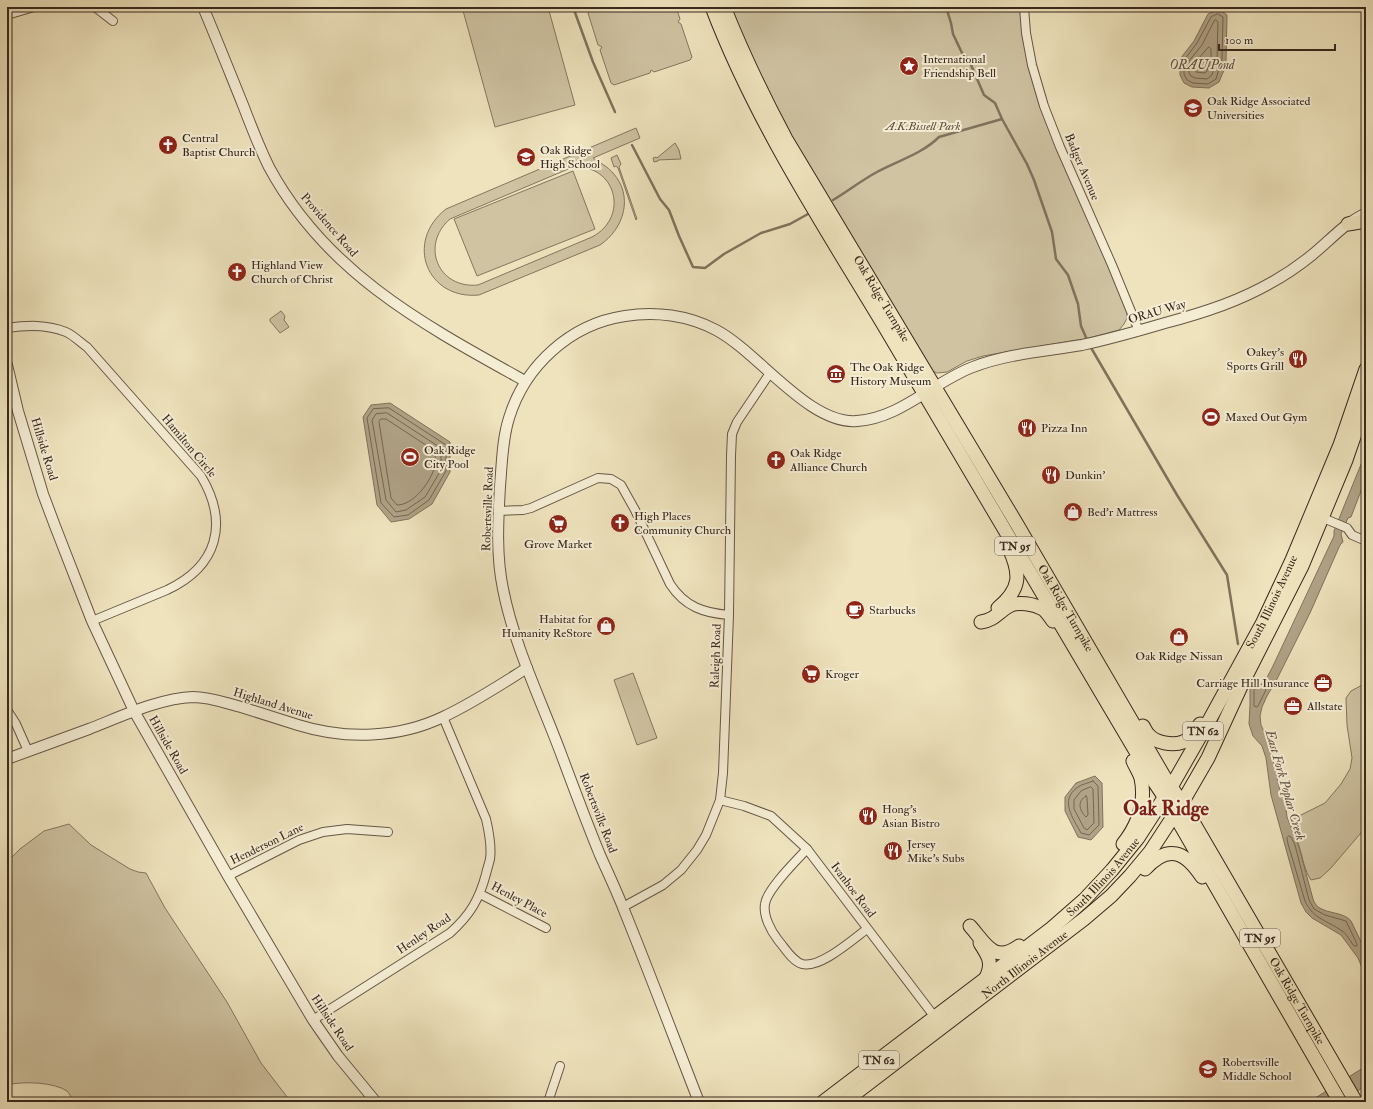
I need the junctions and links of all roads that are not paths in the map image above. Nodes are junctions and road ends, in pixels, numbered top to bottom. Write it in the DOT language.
graph roads {
  1 [pos="34,7"];
  2 [pos="95,7"];
  3 [pos="204,7"];
  4 [pos="712,7"];
  5 [pos="724,7"];
  6 [pos="1024,7"];
  7 [pos="7,15"];
  8 [pos="113,21"];
  9 [pos="1366,213"];
  10 [pos="1366,221"];
  11 [pos="1348,224"];
  12 [pos="7,328"];
  13 [pos="1139,331"];
  14 [pos="7,366"];
  15 [pos="1366,369"];
  16 [pos="770,373"];
  17 [pos="525,381"];
  18 [pos="929,390"];
  19 [pos="1366,402"];
  20 [pos="972,473"];
  21 [pos="498,511"];
  22 [pos="1327,519"];
  23 [pos="1366,541"];
  24 [pos="729,615"];
  25 [pos="92,621"];
  26 [pos="527,668"];
  27 [pos="1093,678"];
  28 [pos="1110,683"];
  29 [pos="1229,684"];
  30 [pos="7,710"];
  31 [pos="134,711"];
  32 [pos="443,717"];
  33 [pos="28,751"];
  34 [pos="7,759"];
  35 [pos="1191,788"];
  36 [pos="1168,792"];
  37 [pos="720,800"];
  38 [pos="1182,803"];
  39 [pos="1174,815"];
  40 [pos="388,832"];
  41 [pos="807,849"];
  42 [pos="228,876"];
  43 [pos="1096,888"];
  44 [pos="480,894"];
  45 [pos="1111,896"];
  46 [pos="623,907"];
  47 [pos="1075,909"];
  48 [pos="1234,917"];
  49 [pos="546,928"];
  50 [pos="867,929"];
  51 [pos="986,978"];
  52 [pos="1303,1012"];
  53 [pos="934,1017"];
  54 [pos="313,1020"];
  55 [pos="942,1027"];
  56 [pos="560,1066"];
  57 [pos="1333,1077"];
  58 [pos="1354,1100"];
  59 [pos="376,1102"];
  60 [pos="548,1102"];
  61 [pos="699,1102"];
  62 [pos="823,1102"];
  63 [pos="844,1102"];
  64 [pos="1340,1102"];
  1 -- 7 [label="street"];
  2 -- 8 [label="street"];
  3 -- 17 [label="street, Providence Road"];
  4 -- 18 [label="highway, Oak Ridge Turnpike / TN 95"];
  5 -- 18 [label="highway, Oak Ridge Turnpike / TN 95"];
  6 -- 13 [label="street, Badger Avenue"];
  9 -- 11 [label="street, ORAU Way"];
  10 -- 11 [label="highway"];
  11 -- 13 [label="street, ORAU Way"];
  12 -- 25 [label="street, Hamilton Circle"];
  13 -- 18 [label="street, ORAU Way"];
  14 -- 25 [label="street, Hillside Road"];
  15 -- 29 [label="highway, South Illinois Avenue / TN 62"];
  16 -- 17 [label="street, Robertsville Road"];
  16 -- 18 [label="street, Robertsville Road"];
  16 -- 24 [label="street, Raleigh Road"];
  17 -- 21 [label="street, Robertsville Road"];
  18 -- 20 [label="highway, Oak Ridge Turnpike / TN 95"];
  18 -- 28 [label="highway, Oak Ridge Turnpike / TN 95"];
  19 -- 22 [label="highway, South Illinois Avenue / TN 62"];
  20 -- 27 [label="highway, Oak Ridge Turnpike / TN 95"];
  20 -- 27 [label="highway"];
  21 -- 24 [label="street"];
  21 -- 26 [label="street, Robertsville Road"];
  22 -- 23 [label="street"];
  22 -- 35 [label="highway, South Illinois Avenue / TN 62"];
  24 -- 37 [label="street, Raleigh Road"];
  25 -- 31 [label="street, Hillside Road"];
  26 -- 32 [label="street, Highland Avenue"];
  26 -- 46 [label="street, Robertsville Road"];
  27 -- 36 [label="highway, Oak Ridge Turnpike / TN 95"];
  27 -- 43 [label="highway"];
  28 -- 29 [label="highway"];
  28 -- 36 [label="highway, Oak Ridge Turnpike / TN 95"];
  29 -- 36 [label="highway, South Illinois Avenue / TN 62"];
  30 -- 33 [label="street"];
  31 -- 32 [label="street, Highland Avenue"];
  31 -- 33 [label="street, Highland Avenue"];
  31 -- 42 [label="street, Hillside Road"];
  32 -- 44 [label="street, Henley Road"];
  33 -- 34 [label="street, Highland Avenue"];
  35 -- 38 [label="highway, South Illinois Avenue / TN 62"];
  35 -- 52 [label="highway"];
  36 -- 38 [label="highway, Oak Ridge Turnpike / TN 95"];
  36 -- 39 [label="highway, Oak Ridge Turnpike / TN 95"];
  36 -- 43 [label="highway, South Illinois Avenue / TN 62"];
  37 -- 41 [label="street, Ivanhoe Road"];
  37 -- 46 [label="street, Raleigh Road"];
  38 -- 39 [label="highway, North Illinois Avenue / TN 62"];
  38 -- 52 [label="highway, Oak Ridge Turnpike / TN 95"];
  39 -- 45 [label="highway, North Illinois Avenue / TN 62"];
  39 -- 48 [label="highway, Oak Ridge Turnpike / TN 95"];
  40 -- 42 [label="street, Henderson Lane"];
  41 -- 50 [label="street, Ivanhoe Road"];
  41 -- 50 [label="street"];
  42 -- 54 [label="street, Hillside Road"];
  43 -- 47 [label="highway, South Illinois Avenue / TN 62"];
  44 -- 49 [label="street, Henley Place"];
  44 -- 54 [label="street, Henley Road"];
  45 -- 48 [label="highway"];
  45 -- 55 [label="highway, North Illinois Avenue / TN 62"];
  46 -- 61 [label="street, Robertsville Road"];
  47 -- 51 [label="highway, South Illinois Avenue / TN 62"];
  47 -- 51 [label="highway"];
  48 -- 57 [label="highway, Oak Ridge Turnpike / TN 95"];
  50 -- 53 [label="street, Ivanhoe Road"];
  51 -- 53 [label="highway, South Illinois Avenue / TN 62"];
  52 -- 57 [label="highway, Oak Ridge Turnpike / TN 95"];
  53 -- 55 [label="street, Ivanhoe Road"];
  53 -- 62 [label="highway, South Illinois Avenue / TN 62"];
  54 -- 59 [label="street, Hillside Road"];
  55 -- 63 [label="highway, North Illinois Avenue / TN 62"];
  56 -- 60 [label="street"];
  57 -- 58 [label="highway, Oak Ridge Turnpike / TN 95"];
  57 -- 64 [label="highway"];
}
